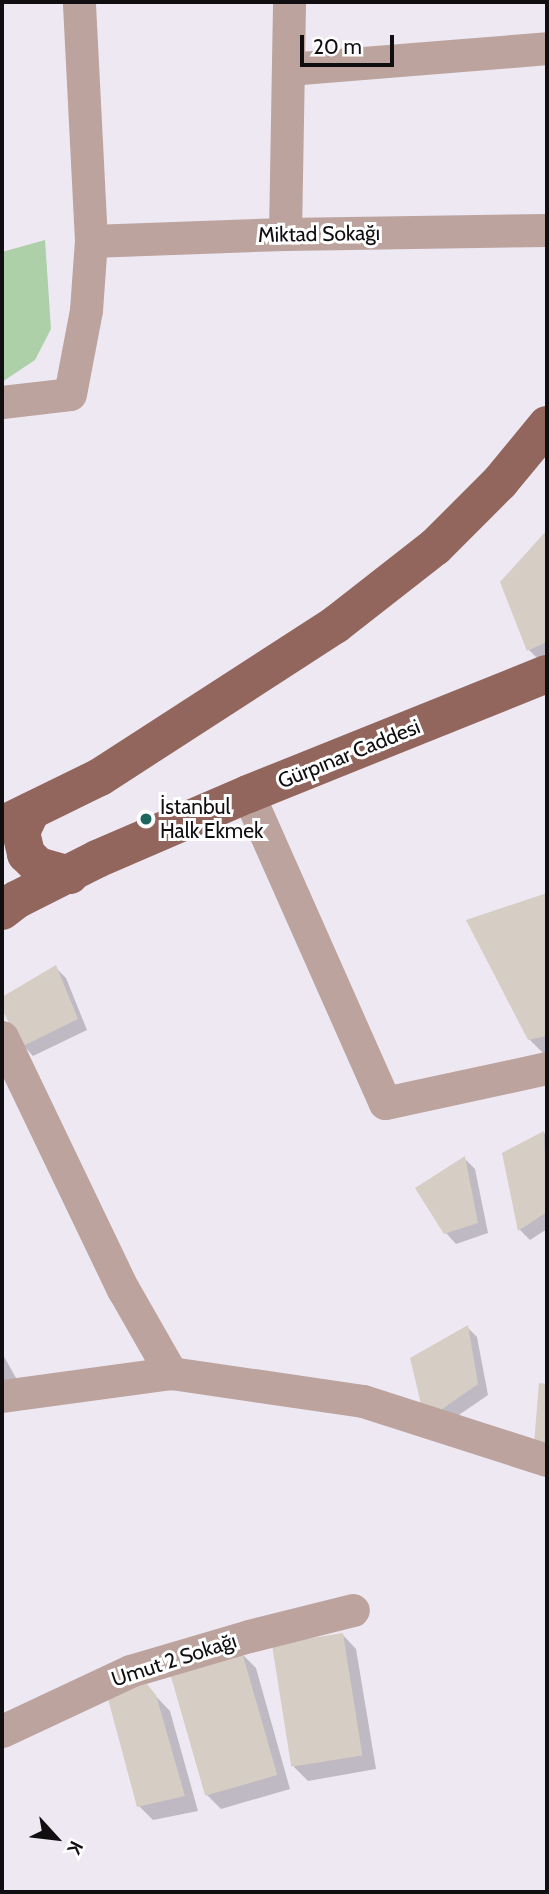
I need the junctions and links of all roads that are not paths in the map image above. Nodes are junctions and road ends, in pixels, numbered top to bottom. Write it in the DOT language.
graph roads {
  1 [pos="79,2"];
  2 [pos="289,2"];
  3 [pos="547,48"];
  4 [pos="288,69"];
  5 [pos="547,230"];
  6 [pos="285,234"];
  7 [pos="91,241"];
  8 [pos="2,402"];
  9 [pos="547,425"];
  10 [pos="547,674"];
  11 [pos="248,794"];
  12 [pos="16,818"];
  13 [pos="70,875"];
  14 [pos="2,911"];
  15 [pos="2,1037"];
  16 [pos="547,1068"];
  17 [pos="171,1373"];
  18 [pos="2,1396"];
  19 [pos="547,1461"];
  20 [pos="354,1611"];
  21 [pos="2,1731"];
  1 -- 7 [label="street"];
  2 -- 4 [label="street"];
  3 -- 4 [label="street"];
  4 -- 6 [label="street"];
  5 -- 6 [label="street, Miktad Sokağı"];
  6 -- 7 [label="street, Miktad Sokağı"];
  7 -- 8 [label="street"];
  9 -- 12 [label="main road"];
  10 -- 11 [label="main road, Gürpınar Caddesi"];
  11 -- 13 [label="main road, Gürpınar Caddesi"];
  11 -- 16 [label="street"];
  12 -- 13 [label="main road"];
  13 -- 14 [label="main road, Gürpınar Caddesi"];
  15 -- 17 [label="street"];
  17 -- 18 [label="street"];
  17 -- 19 [label="street"];
  20 -- 21 [label="street, Umut 2 Sokağı"];
}
